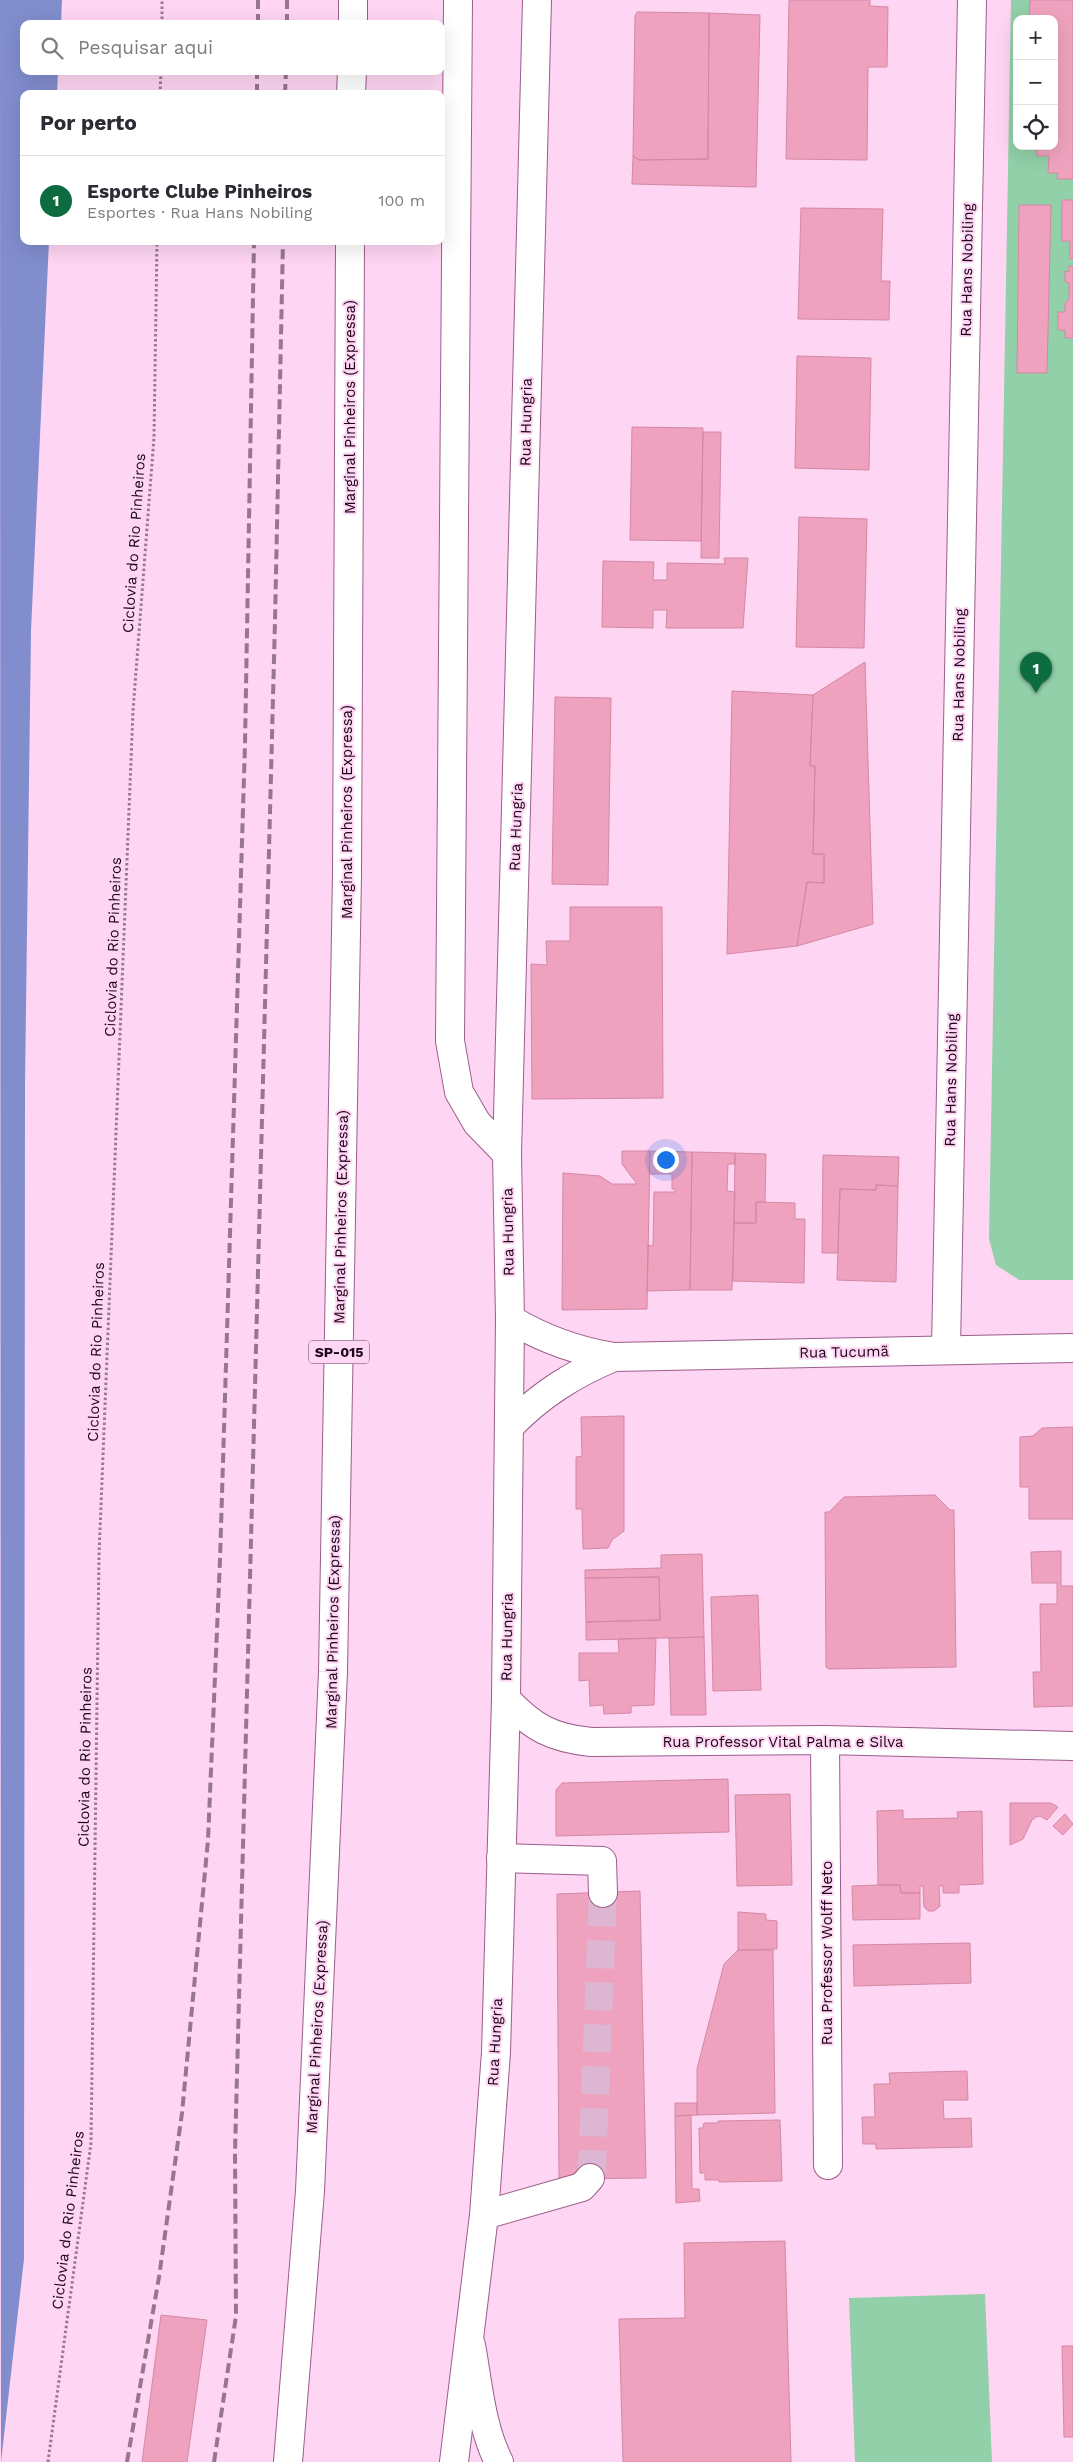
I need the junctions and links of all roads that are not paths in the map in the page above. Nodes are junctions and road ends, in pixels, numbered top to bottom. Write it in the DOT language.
graph roads {
  1 [pos="353,0"];
  2 [pos="458,0"];
  3 [pos="537,0"];
  4 [pos="972,0"];
  5 [pos="353,20"];
  6 [pos="352,75"];
  7 [pos="351,90"];
  8 [pos="350,245"];
  9 [pos="507,1154"];
  10 [pos="510,1319"];
  11 [pos="1073,1348"];
  12 [pos="946,1349"];
  13 [pos="614,1357"];
  14 [pos="509,1427"];
  15 [pos="506,1700"];
  16 [pos="825,1740"];
  17 [pos="1073,1746"];
  18 [pos="501,1858"];
  19 [pos="603,1893"];
  20 [pos="828,2165"];
  21 [pos="590,2178"];
  22 [pos="484,2215"];
  23 [pos="468,2329"];
  24 [pos="288,2462"];
  25 [pos="454,2462"];
  26 [pos="499,2462"];
  1 -- 5 [label="main road"];
  2 -- 9 [label="main road"];
  3 -- 9 [label="main road, Rua Hungria"];
  4 -- 12 [label="main road, Rua Hans Nobiling"];
  6 -- 7 [label="main road"];
  8 -- 24 [label="main road, Marginal Pinheiros (Expressa) / SP-015"];
  9 -- 10 [label="main road, Rua Hungria"];
  10 -- 13 [label="main road, Rua Tucumã"];
  10 -- 14 [label="main road, Rua Hungria"];
  11 -- 12 [label="main road, Rua Tucumã"];
  12 -- 13 [label="main road, Rua Tucumã"];
  13 -- 14 [label="main road, Rua Tucumã"];
  14 -- 15 [label="main road, Rua Hungria"];
  15 -- 16 [label="main road, Rua Professor Vital Palma e Silva"];
  15 -- 18 [label="main road, Rua Hungria"];
  16 -- 17 [label="main road, Rua Professor Vital Palma e Silva"];
  16 -- 20 [label="main road, Rua Professor Wolff Neto"];
  18 -- 19 [label="main road"];
  18 -- 22 [label="main road, Rua Hungria"];
  21 -- 22 [label="main road"];
  22 -- 23 [label="main road, Rua Hungria"];
  23 -- 25 [label="main road, Rua Hungria"];
  23 -- 26 [label="main road"];
}
